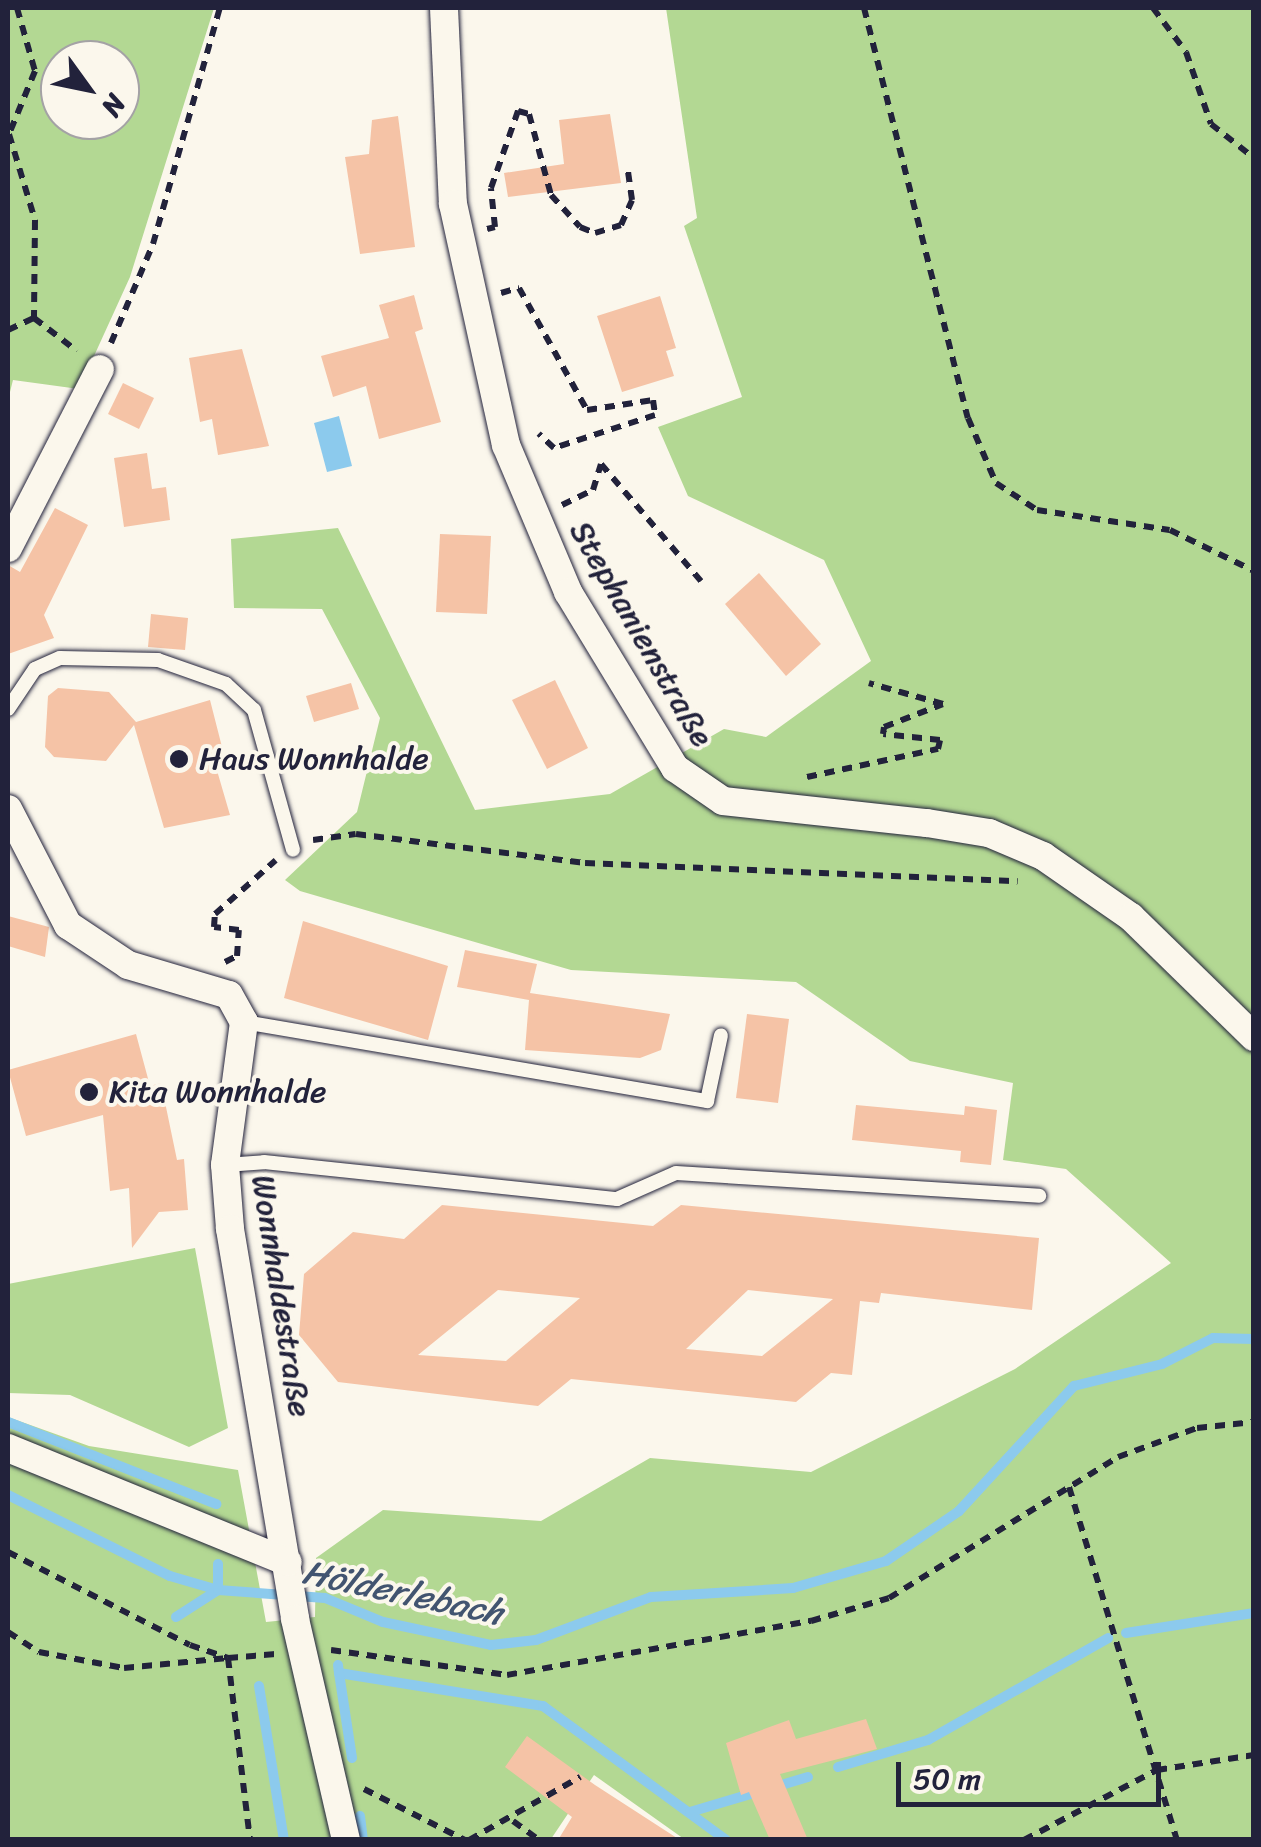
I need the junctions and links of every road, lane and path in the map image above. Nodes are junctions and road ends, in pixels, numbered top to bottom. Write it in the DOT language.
graph roads {
  1 [pos="17,8"];
  2 [pos="220,8"];
  3 [pos="444,8"];
  4 [pos="864,8"];
  5 [pos="1153,8"];
  6 [pos="1254,158"];
  7 [pos="628,171"];
  8 [pos="478,231"];
  9 [pos="492,296"];
  10 [pos="34,318"];
  11 [pos="8,330"];
  12 [pos="100,369"];
  13 [pos="538,434"];
  14 [pos="562,505"];
  15 [pos="8,548"];
  16 [pos="1254,571"];
  17 [pos="701,581"];
  18 [pos="869,683"];
  19 [pos="8,709"];
  20 [pos="803,778"];
  21 [pos="8,808"];
  22 [pos="296,848"];
  23 [pos="251,875"];
  24 [pos="1039,882"];
  25 [pos="226,961"];
  26 [pos="244,1022"];
  27 [pos="721,1035"];
  28 [pos="1254,1037"];
  29 [pos="226,1166"];
  30 [pos="1039,1196"];
  31 [pos="1254,1422"];
  32 [pos="8,1448"];
  33 [pos="1069,1486"];
  34 [pos="8,1552"];
  35 [pos="289,1566"];
  36 [pos="8,1632"];
  37 [pos="292,1652"];
  38 [pos="228,1658"];
  39 [pos="1254,1755"];
  40 [pos="1157,1770"];
  41 [pos="580,1777"];
  42 [pos="338,1794"];
  43 [pos="513,1821"];
  44 [pos="250,1840"];
  45 [pos="346,1840"];
  46 [pos="467,1840"];
  47 [pos="539,1840"];
  48 [pos="1024,1840"];
  49 [pos="1177,1840"];
  1 -- 10 [label="path"];
  2 -- 12 [label="path"];
  3 -- 28 [label="street, Stephanienstraße"];
  4 -- 16 [label="path"];
  5 -- 6 [label="path"];
  7 -- 8 [label="path"];
  9 -- 13 [label="path"];
  10 -- 11 [label="path"];
  10 -- 12 [label="path"];
  12 -- 15 [label="street"];
  14 -- 17 [label="path"];
  18 -- 20 [label="path"];
  19 -- 22 [label="lane"];
  21 -- 26 [label="street"];
  22 -- 24 [label="path"];
  23 -- 25 [label="path"];
  26 -- 27 [label="lane"];
  26 -- 29 [label="street, Wonnhaldestraße"];
  29 -- 30 [label="lane"];
  29 -- 35 [label="street, Wonnhaldestraße"];
  31 -- 33 [label="path"];
  32 -- 35 [label="street"];
  33 -- 37 [label="path"];
  33 -- 40 [label="path"];
  34 -- 38 [label="path"];
  35 -- 37 [label="street, Wonnhaldestraße"];
  36 -- 38 [label="path"];
  37 -- 38 [label="path"];
  37 -- 42 [label="street, Wonnhaldestraße"];
  38 -- 44 [label="path"];
  39 -- 40 [label="path"];
  40 -- 48 [label="path"];
  40 -- 49 [label="path"];
  41 -- 43 [label="path"];
  42 -- 45 [label="street, Wonnhaldestraße"];
  42 -- 46 [label="path"];
  43 -- 46 [label="path"];
  43 -- 47 [label="path"];
}
